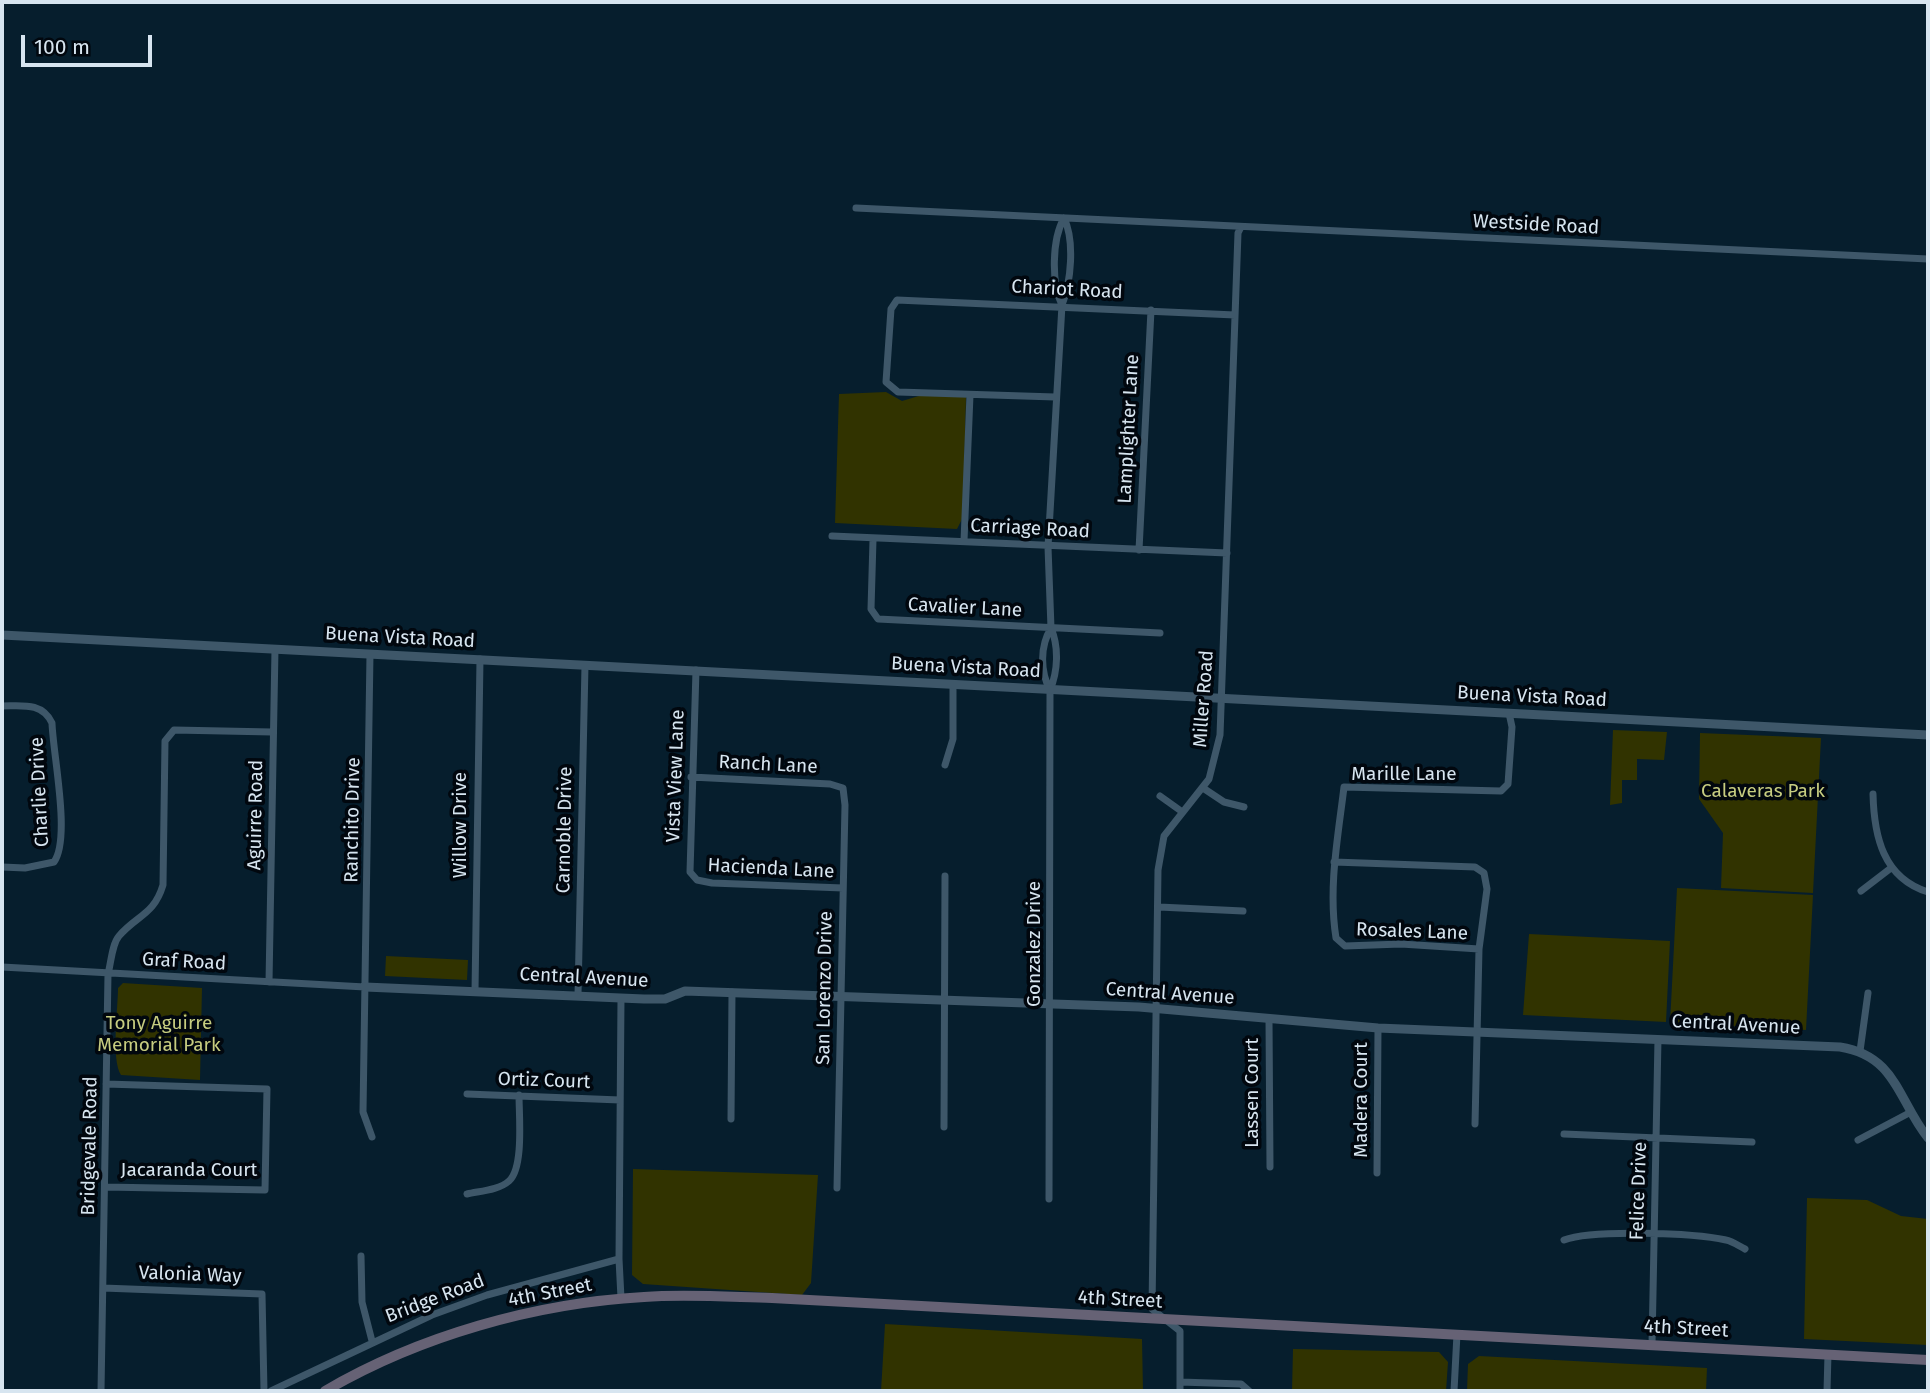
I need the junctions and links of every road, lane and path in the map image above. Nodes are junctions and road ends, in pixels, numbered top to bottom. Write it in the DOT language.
graph roads {
  1 [pos="856,208"];
  2 [pos="1064,218"];
  3 [pos="1241,228"];
  4 [pos="1928,259"];
  5 [pos="1062,305"];
  6 [pos="1151,310"];
  7 [pos="1235,315"];
  8 [pos="970,394"];
  9 [pos="1055,397"];
  10 [pos="832,536"];
  11 [pos="873,540"];
  12 [pos="964,541"];
  13 [pos="1048,547"];
  14 [pos="1139,550"];
  15 [pos="1227,553"];
  16 [pos="1051,628"];
  17 [pos="1160,634"];
  18 [pos="2,635"];
  19 [pos="275,649"];
  20 [pos="370,654"];
  21 [pos="480,659"];
  22 [pos="585,665"];
  23 [pos="696,670"];
  24 [pos="953,685"];
  25 [pos="1051,690"];
  26 [pos="1222,699"];
  27 [pos="2,706"];
  28 [pos="1508,713"];
  29 [pos="272,732"];
  30 [pos="1928,735"];
  31 [pos="945,765"];
  32 [pos="691,777"];
  33 [pos="843,788"];
  34 [pos="1203,788"];
  35 [pos="1873,794"];
  36 [pos="1160,796"];
  37 [pos="1244,807"];
  38 [pos="1181,811"];
  39 [pos="1335,862"];
  40 [pos="2,867"];
  41 [pos="1891,868"];
  42 [pos="945,876"];
  43 [pos="696,880"];
  44 [pos="843,888"];
  45 [pos="1861,891"];
  46 [pos="1928,892"];
  47 [pos="1159,907"];
  48 [pos="1331,908"];
  49 [pos="1243,911"];
  50 [pos="1479,949"];
  51 [pos="2,967"];
  52 [pos="108,974"];
  53 [pos="269,982"];
  54 [pos="365,986"];
  55 [pos="475,991"];
  56 [pos="732,992"];
  57 [pos="1868,993"];
  58 [pos="578,995"];
  59 [pos="841,996"];
  60 [pos="621,998"];
  61 [pos="944,1001"];
  62 [pos="1050,1004"];
  63 [pos="1158,1010"];
  64 [pos="1269,1019"];
  65 [pos="1378,1028"];
  66 [pos="1478,1030"];
  67 [pos="1658,1039"];
  68 [pos="1860,1051"];
  69 [pos="106,1084"];
  70 [pos="467,1094"];
  71 [pos="520,1095"];
  72 [pos="620,1100"];
  73 [pos="1911,1112"];
  74 [pos="731,1119"];
  75 [pos="1475,1124"];
  76 [pos="944,1127"];
  77 [pos="1564,1134"];
  78 [pos="372,1137"];
  79 [pos="1928,1138"];
  80 [pos="1657,1140"];
  81 [pos="1858,1140"];
  82 [pos="1752,1142"];
  83 [pos="1270,1167"];
  84 [pos="1377,1173"];
  85 [pos="105,1187"];
  86 [pos="837,1188"];
  87 [pos="467,1195"];
  88 [pos="1049,1199"];
  89 [pos="1653,1235"];
  90 [pos="1564,1240"];
  91 [pos="1745,1249"];
  92 [pos="361,1256"];
  93 [pos="619,1259"];
  94 [pos="103,1288"];
  95 [pos="621,1298"];
  96 [pos="1164,1320"];
  97 [pos="1457,1334"];
  98 [pos="372,1341"];
  99 [pos="1652,1344"];
  100 [pos="1828,1353"];
  101 [pos="1928,1360"];
  102 [pos="1180,1387"];
  103 [pos="1248,1390"];
  104 [pos="101,1391"];
  105 [pos="264,1391"];
  106 [pos="271,1391"];
  107 [pos="325,1391"];
  108 [pos="1454,1391"];
  109 [pos="1827,1391"];
  1 -- 2 [label="street, Westside Road"];
  2 -- 3 [label="street, Westside Road"];
  2 -- 5 [label="street"];
  2 -- 5 [label="street"];
  3 -- 4 [label="street, Westside Road"];
  3 -- 7 [label="street, Miller Road"];
  5 -- 6 [label="street, Chariot Road"];
  5 -- 8 [label="street, Chariot Road"];
  5 -- 9 [label="street"];
  6 -- 7 [label="street, Chariot Road"];
  6 -- 14 [label="street, Lamplighter Lane"];
  7 -- 15 [label="street, Miller Road"];
  8 -- 9 [label="street"];
  8 -- 12 [label="street"];
  9 -- 13 [label="street"];
  10 -- 11 [label="street, Carriage Road"];
  11 -- 12 [label="street, Carriage Road"];
  11 -- 16 [label="street, Cavalier Lane"];
  12 -- 13 [label="street, Carriage Road"];
  13 -- 14 [label="street, Carriage Road"];
  13 -- 16 [label="street"];
  14 -- 15 [label="street, Carriage Road"];
  15 -- 26 [label="street, Miller Road"];
  16 -- 17 [label="street, Cavalier Lane"];
  16 -- 25 [label="street"];
  16 -- 25 [label="street"];
  18 -- 19 [label="street, Buena Vista Road"];
  19 -- 20 [label="street, Buena Vista Road"];
  19 -- 29 [label="street, Aguirre Road"];
  20 -- 21 [label="street, Buena Vista Road"];
  20 -- 54 [label="street, Ranchito Drive"];
  21 -- 22 [label="street, Buena Vista Road"];
  21 -- 55 [label="street, Willow Drive"];
  22 -- 23 [label="street, Buena Vista Road"];
  22 -- 58 [label="street, Carnoble Drive"];
  23 -- 24 [label="street, Buena Vista Road"];
  23 -- 32 [label="street, Vista View Lane"];
  24 -- 25 [label="street, Buena Vista Road"];
  24 -- 31 [label="street"];
  25 -- 26 [label="street, Buena Vista Road"];
  25 -- 62 [label="street, Gonzalez Drive"];
  26 -- 28 [label="street, Buena Vista Road"];
  26 -- 34 [label="street, Miller Road"];
  27 -- 40 [label="street, Charlie Drive"];
  28 -- 30 [label="street, Buena Vista Road"];
  28 -- 39 [label="street, Marille Lane"];
  29 -- 52 [label="street, Bridgevale Road"];
  29 -- 53 [label="street, Aguirre Road"];
  32 -- 33 [label="street, Ranch Lane"];
  32 -- 43 [label="street, Vista View Lane"];
  33 -- 44 [label="street, San Lorenzo Drive"];
  34 -- 37 [label="street"];
  34 -- 38 [label="street, Miller Road"];
  35 -- 41 [label="street"];
  36 -- 38 [label="street"];
  38 -- 47 [label="street, Miller Road"];
  39 -- 48 [label="street, Marille Lane"];
  39 -- 50 [label="street"];
  41 -- 45 [label="street"];
  41 -- 46 [label="street"];
  42 -- 61 [label="street"];
  43 -- 44 [label="street, Hacienda Lane"];
  44 -- 59 [label="street, San Lorenzo Drive"];
  47 -- 49 [label="street"];
  47 -- 63 [label="street, Miller Road"];
  48 -- 50 [label="street, Rosales Lane"];
  50 -- 66 [label="street"];
  51 -- 52 [label="street, Graf Road"];
  52 -- 53 [label="street, Graf Road"];
  52 -- 69 [label="street, Bridgevale Road"];
  53 -- 54 [label="street, Graf Road"];
  54 -- 55 [label="street, Central Avenue"];
  54 -- 78 [label="street, Ranchito Drive"];
  55 -- 58 [label="street, Central Avenue"];
  56 -- 59 [label="street, Central Avenue"];
  56 -- 60 [label="street, Central Avenue"];
  56 -- 74 [label="street"];
  57 -- 68 [label="street"];
  58 -- 60 [label="street, Central Avenue"];
  59 -- 61 [label="street, Central Avenue"];
  59 -- 86 [label="street, San Lorenzo Drive"];
  60 -- 72 [label="street"];
  61 -- 62 [label="street, Central Avenue"];
  61 -- 76 [label="street"];
  62 -- 63 [label="street, Central Avenue"];
  62 -- 88 [label="street, Gonzalez Drive"];
  63 -- 64 [label="street, Central Avenue"];
  63 -- 96 [label="street, Miller Road"];
  64 -- 65 [label="street, Central Avenue"];
  64 -- 83 [label="street, Lassen Court"];
  65 -- 66 [label="street, Central Avenue"];
  65 -- 84 [label="street, Madera Court"];
  66 -- 67 [label="street, Central Avenue"];
  66 -- 75 [label="street"];
  67 -- 68 [label="street, Central Avenue"];
  67 -- 80 [label="street, Felice Drive"];
  68 -- 73 [label="street, Central Avenue"];
  69 -- 85 [label="street, Bridgevale Road"];
  69 -- 85 [label="street, Jacaranda Court"];
  70 -- 71 [label="street, Ortiz Court"];
  71 -- 72 [label="street, Ortiz Court"];
  71 -- 87 [label="street"];
  72 -- 93 [label="street"];
  73 -- 79 [label="street, Central Avenue"];
  73 -- 81 [label="street"];
  77 -- 80 [label="street"];
  80 -- 82 [label="street"];
  80 -- 89 [label="street, Felice Drive"];
  85 -- 94 [label="street, Bridgevale Road"];
  89 -- 90 [label="street"];
  89 -- 91 [label="street"];
  89 -- 99 [label="street, Felice Drive"];
  92 -- 98 [label="street"];
  93 -- 95 [label="street"];
  93 -- 98 [label="street, Bridge Road"];
  94 -- 104 [label="street, Bridgevale Road"];
  94 -- 105 [label="street, Valonia Way"];
  95 -- 96 [label="main road, 4th Street"];
  95 -- 107 [label="main road, 4th Street"];
  96 -- 97 [label="main road, 4th Street"];
  96 -- 102 [label="street, Miller Road"];
  97 -- 99 [label="main road, 4th Street"];
  97 -- 108 [label="street"];
  98 -- 106 [label="street, Bridge Road"];
  99 -- 100 [label="main road, 4th Street"];
  100 -- 101 [label="main road, 4th Street"];
  100 -- 109 [label="street"];
  102 -- 103 [label="street"];
}
